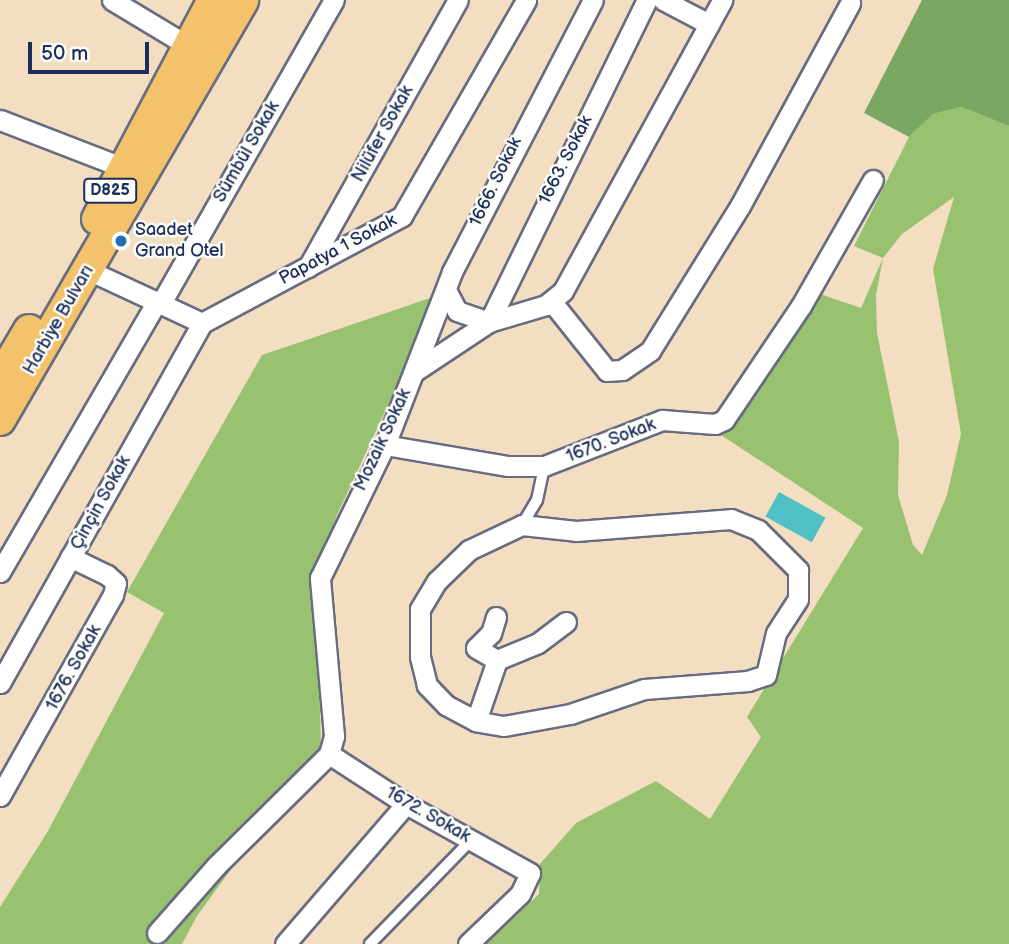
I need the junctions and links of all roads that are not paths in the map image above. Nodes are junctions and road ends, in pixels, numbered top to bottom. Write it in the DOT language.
graph roads {
  1 [pos="112,0"];
  2 [pos="213,0"];
  3 [pos="243,0"];
  4 [pos="334,0"];
  5 [pos="457,0"];
  6 [pos="526,0"];
  7 [pos="593,0"];
  8 [pos="647,0"];
  9 [pos="663,0"];
  10 [pos="722,0"];
  11 [pos="850,3"];
  12 [pos="709,24"];
  13 [pos="190,47"];
  14 [pos="0,120"];
  15 [pos="122,167"];
  16 [pos="873,180"];
  17 [pos="307,268"];
  18 [pos="88,270"];
  19 [pos="447,292"];
  20 [pos="159,302"];
  21 [pos="552,302"];
  22 [pos="489,322"];
  23 [pos="202,323"];
  24 [pos="415,371"];
  25 [pos="0,379"];
  26 [pos="0,420"];
  27 [pos="384,445"];
  28 [pos="544,466"];
  29 [pos="522,525"];
  30 [pos="71,557"];
  31 [pos="0,572"];
  32 [pos="496,617"];
  33 [pos="566,622"];
  34 [pos="497,660"];
  35 [pos="0,683"];
  36 [pos="476,721"];
  37 [pos="328,754"];
  38 [pos="0,796"];
  39 [pos="406,804"];
  40 [pos="471,840"];
  41 [pos="157,933"];
  42 [pos="285,944"];
  43 [pos="370,944"];
  44 [pos="468,944"];
  1 -- 13 [label="street"];
  2 -- 13 [label="main road, Harbiye Bulvarı / D825"];
  3 -- 18 [label="main road, Harbiye Bulvarı / D825"];
  4 -- 20 [label="street, Sümbül Sokak"];
  5 -- 17 [label="street, Nilüfer Sokak"];
  6 -- 17 [label="street, Papatya 1 Sokak"];
  7 -- 19 [label="street, 1666. Sokak"];
  8 -- 22 [label="street, 1663. Sokak"];
  9 -- 12 [label="street"];
  10 -- 12 [label="street"];
  11 -- 21 [label="street"];
  12 -- 21 [label="street"];
  13 -- 15 [label="main road, Harbiye Bulvarı / D825"];
  14 -- 15 [label="street"];
  15 -- 25 [label="main road, Harbiye Bulvarı / D825"];
  16 -- 28 [label="street, 1670. Sokak"];
  17 -- 23 [label="street, Papatya 1 Sokak"];
  18 -- 20 [label="street"];
  18 -- 26 [label="main road, Harbiye Bulvarı / D825"];
  19 -- 22 [label="street"];
  19 -- 24 [label="street, 1666. Sokak"];
  20 -- 23 [label="street"];
  20 -- 31 [label="street, Sümbül Sokak"];
  21 -- 22 [label="street, Mozaik Sokak"];
  22 -- 24 [label="street, Mozaik Sokak"];
  23 -- 30 [label="street, Çinçin Sokak"];
  24 -- 27 [label="street, Mozaik Sokak"];
  27 -- 28 [label="street, 1670. Sokak"];
  27 -- 37 [label="street, Mozaik Sokak"];
  28 -- 29 [label="lane"];
  29 -- 36 [label="street"];
  29 -- 36 [label="street"];
  30 -- 35 [label="street, Çinçin Sokak"];
  30 -- 38 [label="street, 1676. Sokak"];
  32 -- 34 [label="street"];
  33 -- 34 [label="street"];
  34 -- 36 [label="street"];
  37 -- 39 [label="street, 1672. Sokak"];
  37 -- 41 [label="street"];
  39 -- 40 [label="street, 1672. Sokak"];
  39 -- 42 [label="street"];
  40 -- 43 [label="lane"];
  40 -- 44 [label="street, 1672. Sokak"];
}
